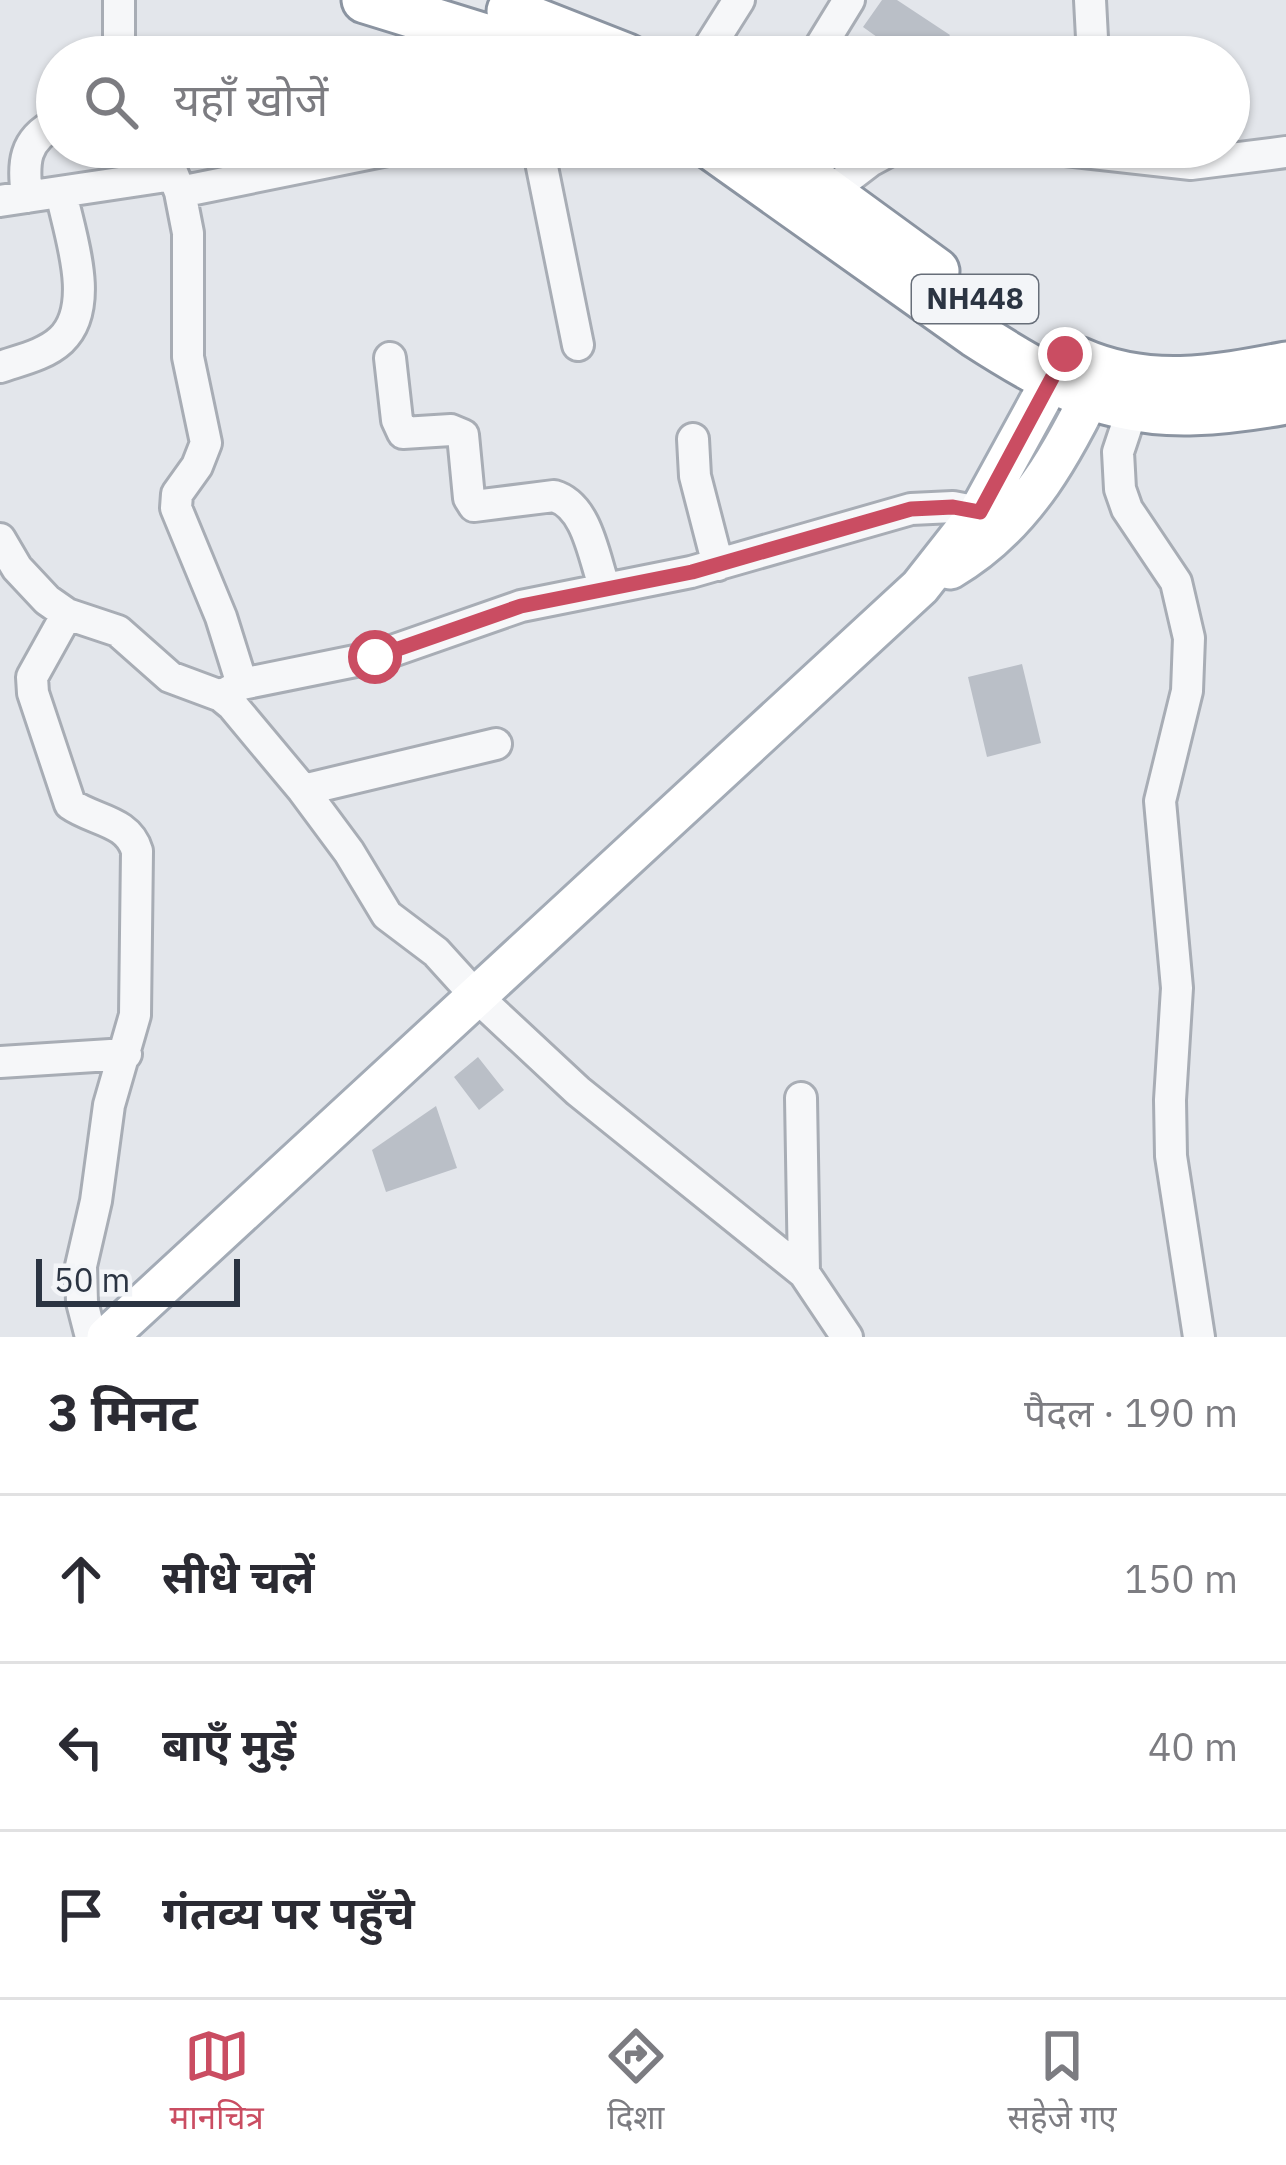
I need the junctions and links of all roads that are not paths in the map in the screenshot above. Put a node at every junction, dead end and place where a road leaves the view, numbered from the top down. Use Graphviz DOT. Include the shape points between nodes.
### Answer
graph roads {
  1 [pos="119,0"];
  2 [pos="364,0"];
  3 [pos="472,0"];
  4 [pos="849,0"];
  5 [pos="1090,0"];
  6 [pos="735,2"];
  7 [pos="541,25"];
  8 [pos="119,36"];
  9 [pos="571,36"];
  10 [pos="715,36"];
  11 [pos="827,36"];
  12 [pos="1092,36"];
  13 [pos="36,136"];
  14 [pos="1286,152"];
  15 [pos="1250,157"];
  16 [pos="208,168"];
  17 [pos="542,168"];
  18 [pos="742,168"];
  19 [pos="794,168"];
  20 [pos="861,168"];
  21 [pos="171,172"];
  22 [pos="61,192"];
  23 [pos="828,193"];
  24 [pos="14,199"];
  25 [pos="578,345"];
  26 [pos="390,358"];
  27 [pos="1286,365"];
  28 [pos="0,367"];
  29 [pos="1088,382"];
  30 [pos="1286,401"];
  31 [pos="693,439"];
  32 [pos="980,512"];
  33 [pos="0,539"];
  34 [pos="718,565"];
  35 [pos="920,587"];
  36 [pos="605,590"];
  37 [pos="67,614"];
  38 [pos="231,690"];
  39 [pos="496,744"];
  40 [pos="303,790"];
  41 [pos="475,995"];
  42 [pos="126,1054"];
  43 [pos="0,1062"];
  44 [pos="800,1098"];
  45 [pos="804,1273"];
  46 [pos="91,1337"];
  47 [pos="107,1337"];
  48 [pos="848,1337"];
  49 [pos="1199,1337"];
  1 -- 8 [label="street"];
  2 -- 7 [label="highway"];
  3 -- 7 [label="highway"];
  4 -- 11 [label="street"];
  5 -- 12 [label="street"];
  6 -- 10 [label="street"];
  7 -- 9 [label="highway"];
  13 -- 24 [label="street"];
  14 -- 15 [label="street"];
  16 -- 21 [label="street"];
  17 -- 25 [label="street"];
  18 -- 29 [label="highway, NH448" via="975,334"];
  19 -- 23 [label="highway, NH448"];
  20 -- 23 [label="street"];
  21 -- 22 [label="street"];
  21 -- 38 [label="street" via="188,233 188,357 206,443 176,508 221,617"];
  22 -- 24 [label="street"];
  22 -- 28 [label="street" via="77,313 59,342"];
  23 -- 29 [label="highway, NH448"];
  26 -- 36 [label="street" via="404,433 463,435 474,506 566,500"];
  27 -- 29 [label="highway, NH448" via="1214,379"];
  29 -- 30 [label="highway, NH448" via="1195,414"];
  29 -- 32 [label="main road"];
  29 -- 35 [label="main road" via="1046,477 1003,530"];
  29 -- 49 [label="street" via="1118,452 1127,508 1176,582 1189,638 1187,691 1160,801 1177,988 1171,1156"];
  31 -- 34 [label="street" via="694,476"];
  32 -- 34 [label="street" via="911,509"];
  32 -- 35 [label="main road"];
  33 -- 37 [label="street" via="32,586"];
  34 -- 36 [label="street"];
  35 -- 41 [label="main road"];
  36 -- 38 [label="street" via="521,606 346,666"];
  37 -- 38 [label="street" via="118,631 170,677"];
  37 -- 42 [label="street" via="36,664 33,693 70,804 134,841 138,992"];
  38 -- 40 [label="street"];
  39 -- 40 [label="street"];
  40 -- 41 [label="street" via="387,915"];
  41 -- 45 [label="street" via="578,1090"];
  41 -- 47 [label="main road"];
  42 -- 43 [label="street"];
  42 -- 46 [label="street" via="81,1266"];
  44 -- 45 [label="street"];
  45 -- 48 [label="street"];
}
